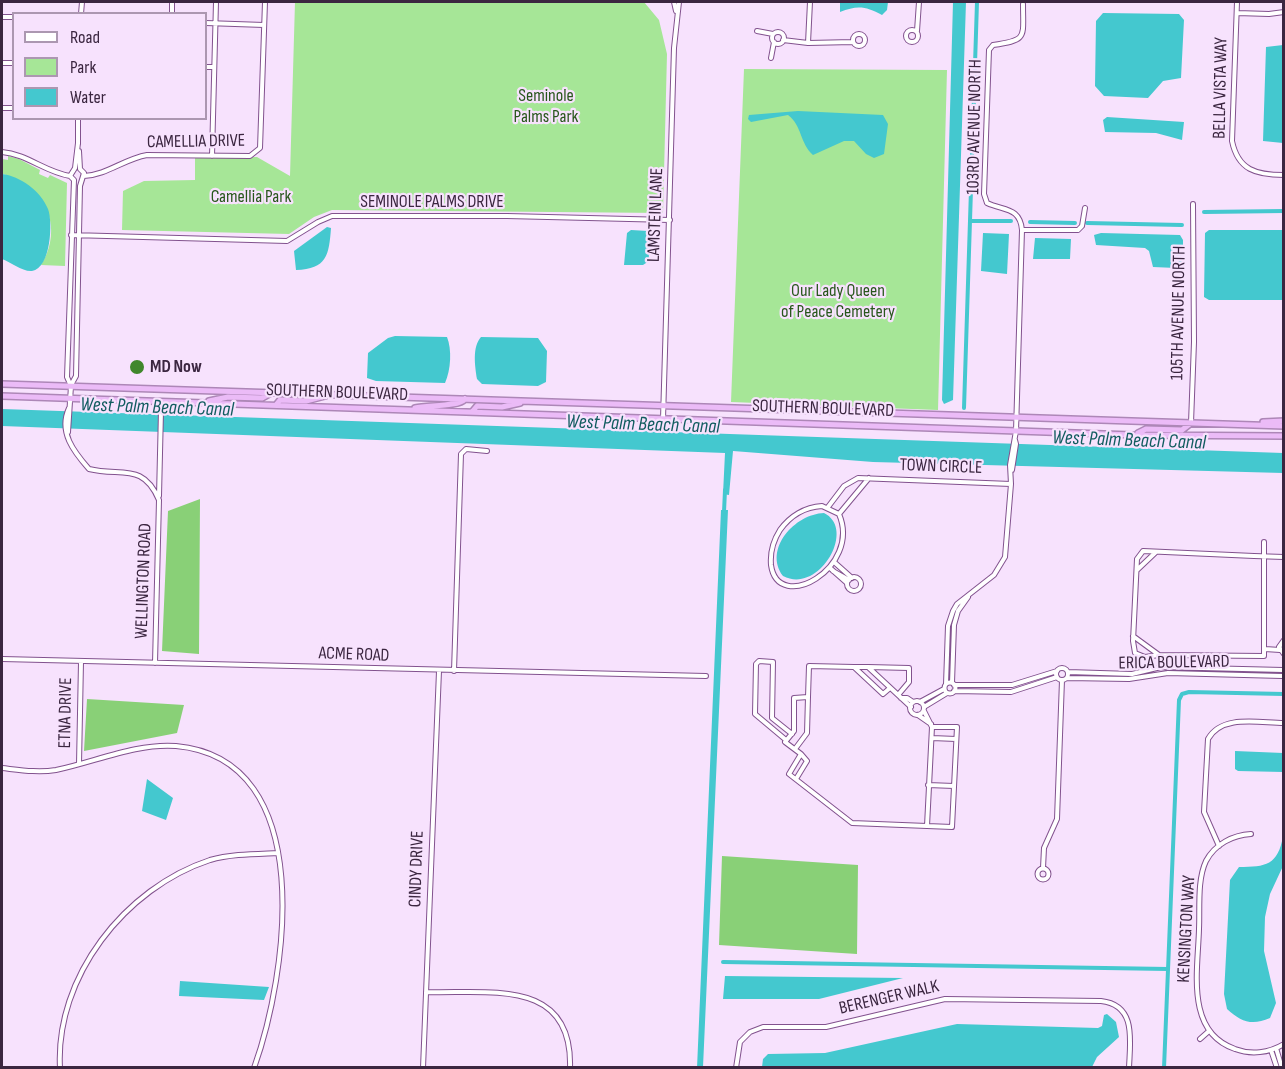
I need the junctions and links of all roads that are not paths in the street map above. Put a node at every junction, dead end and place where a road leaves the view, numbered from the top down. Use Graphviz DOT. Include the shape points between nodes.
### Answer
graph roads {
  1 [pos="216,2"];
  2 [pos="265,2"];
  3 [pos="674,2"];
  4 [pos="679,2"];
  5 [pos="810,2"];
  6 [pos="919,2"];
  7 [pos="1237,2"];
  8 [pos="1023,4"];
  9 [pos="676,11"];
  10 [pos="1284,12"];
  11 [pos="1237,13"];
  12 [pos="207,23"];
  13 [pos="215,24"];
  14 [pos="264,25"];
  15 [pos="757,31"];
  16 [pos="916,31"];
  17 [pos="773,34"];
  18 [pos="783,40"];
  19 [pos="774,42"];
  20 [pos="854,42"];
  21 [pos="808,43"];
  22 [pos="771,58"];
  23 [pos="207,67"];
  24 [pos="214,67"];
  25 [pos="207,113"];
  26 [pos="213,114"];
  27 [pos="78,120"];
  28 [pos="2,152"];
  29 [pos="212,156"];
  30 [pos="80,171"];
  31 [pos="70,174"];
  32 [pos="1284,175"];
  33 [pos="74,180"];
  34 [pos="80,180"];
  35 [pos="1192,204"];
  36 [pos="1085,208"];
  37 [pos="670,220"];
  38 [pos="1022,230"];
  39 [pos="71,235"];
  40 [pos="78,235"];
  41 [pos="2,384"];
  42 [pos="71,386"];
  43 [pos="271,393"];
  44 [pos="332,395"];
  45 [pos="2,396"];
  46 [pos="70,398"];
  47 [pos="465,399"];
  48 [pos="528,401"];
  49 [pos="201,403"];
  50 [pos="276,405"];
  51 [pos="663,405"];
  52 [pos="408,410"];
  53 [pos="161,411"];
  54 [pos="472,412"];
  55 [pos="1016,417"];
  56 [pos="663,419"];
  57 [pos="1284,421"];
  58 [pos="1191,423"];
  59 [pos="1228,424"];
  60 [pos="1284,426"];
  61 [pos="1016,431"];
  62 [pos="1133,435"];
  63 [pos="1284,438"];
  64 [pos="487,451"];
  65 [pos="870,478"];
  66 [pos="1011,484"];
  67 [pos="159,500"];
  68 [pos="828,507"];
  69 [pos="839,514"];
  70 [pos="1264,542"];
  71 [pos="1156,552"];
  72 [pos="1264,557"];
  73 [pos="1284,558"];
  74 [pos="834,562"];
  75 [pos="831,569"];
  76 [pos="1137,571"];
  77 [pos="969,597"];
  78 [pos="1133,636"];
  79 [pos="1284,640"];
  80 [pos="1264,650"];
  81 [pos="1282,652"];
  82 [pos="1159,655"];
  83 [pos="2,660"];
  84 [pos="81,662"];
  85 [pos="155,663"];
  86 [pos="854,667"];
  87 [pos="868,667"];
  88 [pos="1283,670"];
  89 [pos="439,671"];
  90 [pos="454,671"];
  91 [pos="1057,671"];
  92 [pos="1068,672"];
  93 [pos="706,676"];
  94 [pos="1057,677"];
  95 [pos="1283,677"];
  96 [pos="1067,678"];
  97 [pos="1062,680"];
  98 [pos="953,684"];
  99 [pos="890,688"];
  100 [pos="945,688"];
  101 [pos="954,690"];
  102 [pos="899,696"];
  103 [pos="808,697"];
  104 [pos="920,702"];
  105 [pos="912,705"];
  106 [pos="924,709"];
  107 [pos="918,715"];
  108 [pos="772,718"];
  109 [pos="1284,723"];
  110 [pos="765,724"];
  111 [pos="932,725"];
  112 [pos="1210,725"];
  113 [pos="1215,729"];
  114 [pos="792,734"];
  115 [pos="932,738"];
  116 [pos="956,739"];
  117 [pos="786,741"];
  118 [pos="795,749"];
  119 [pos="801,754"];
  120 [pos="79,764"];
  121 [pos="2,768"];
  122 [pos="796,779"];
  123 [pos="928,785"];
  124 [pos="954,786"];
  125 [pos="927,826"];
  126 [pos="1251,834"];
  127 [pos="1219,846"];
  128 [pos="278,854"];
  129 [pos="1043,868"];
  130 [pos="426,992"];
  131 [pos="1209,1031"];
  132 [pos="1200,1039"];
  133 [pos="1284,1044"];
  134 [pos="1273,1049"];
  135 [pos="60,1068"];
  136 [pos="254,1068"];
  137 [pos="423,1068"];
  138 [pos="570,1068"];
  139 [pos="736,1068"];
  140 [pos="1129,1068"];
  141 [pos="1279,1068"];
  1 -- 13 [label="street"];
  2 -- 14 [label="street, CAMELLIA DRIVE"];
  3 -- 9 [label="street, LAMSTEIN LANE"];
  4 -- 9 [label="street, LAMSTEIN LANE"];
  5 -- 21 [label="street"];
  6 -- 16 [label="street"];
  7 -- 11 [label="street, BELLA VISTA WAY"];
  8 -- 38 [label="street, 103RD AVENUE NORTH" via="1018,40 993,45 989,50 984,197 995,207 1010,208 1019,217"];
  9 -- 37 [label="street, LAMSTEIN LANE"];
  10 -- 11 [label="street"];
  11 -- 32 [label="street, BELLA VISTA WAY" via="1234,152 1239,162 1254,172"];
  12 -- 13 [label="street"];
  13 -- 14 [label="street"];
  13 -- 24 [label="street"];
  14 -- 29 [label="street, CAMELLIA DRIVE" via="260,148 250,156"];
  15 -- 17 [label="street"];
  17 -- 18 [label="street" via="781,33"];
  17 -- 19 [label="street"];
  18 -- 19 [label="street" via="779,44"];
  18 -- 21 [label="street"];
  19 -- 22 [label="street"];
  20 -- 21 [label="street"];
  23 -- 24 [label="street"];
  24 -- 26 [label="street"];
  25 -- 26 [label="street"];
  26 -- 29 [label="street"];
  27 -- 30 [label="street"];
  28 -- 31 [label="street" via="21,156 46,170"];
  29 -- 30 [label="street, CAMELLIA DRIVE" via="139,157 95,174"];
  30 -- 31 [label="street"];
  30 -- 34 [label="street"];
  31 -- 33 [label="street"];
  33 -- 34 [label="street"];
  33 -- 39 [label="street"];
  34 -- 40 [label="street"];
  35 -- 58 [label="street, 105TH AVENUE NORTH"];
  36 -- 38 [label="street" via="1078,230"];
  37 -- 40 [label="street, SEMINOLE PALMS DRIVE" via="332,216 287,241"];
  37 -- 51 [label="street, LAMSTEIN LANE"];
  38 -- 55 [label="street"];
  39 -- 40 [label="street, SEMINOLE PALMS DRIVE"];
  39 -- 42 [label="street" via="67,377"];
  40 -- 42 [label="street" via="76,376"];
  41 -- 42 [label="highway, SOUTHERN BOULEVARD"];
  42 -- 43 [label="highway, SOUTHERN BOULEVARD"];
  42 -- 46 [label="street, WELLINGTON ROAD"];
  43 -- 44 [label="highway, SOUTHERN BOULEVARD"];
  43 -- 49 [label="highway" via="265,397 228,397"];
  44 -- 47 [label="highway, SOUTHERN BOULEVARD"];
  44 -- 50 [label="highway" via="306,401 280,400"];
  45 -- 46 [label="highway, SOUTHERN BOULEVARD"];
  46 -- 49 [label="highway, SOUTHERN BOULEVARD"];
  46 -- 67 [label="street, WELLINGTON ROAD" via="69,445 89,470 129,472 144,477 153,485"];
  47 -- 48 [label="highway, SOUTHERN BOULEVARD"];
  47 -- 52 [label="highway" via="456,405 431,404"];
  48 -- 51 [label="highway, SOUTHERN BOULEVARD"];
  48 -- 54 [label="highway" via="502,407 474,407"];
  49 -- 50 [label="highway, SOUTHERN BOULEVARD"];
  50 -- 52 [label="highway, SOUTHERN BOULEVARD"];
  51 -- 55 [label="highway, SOUTHERN BOULEVARD"];
  51 -- 56 [label="street, LAMSTEIN LANE"];
  52 -- 54 [label="highway, SOUTHERN BOULEVARD"];
  53 -- 67 [label="street, WELLINGTON ROAD"];
  54 -- 56 [label="highway, SOUTHERN BOULEVARD"];
  55 -- 58 [label="highway, SOUTHERN BOULEVARD"];
  55 -- 61 [label="street"];
  56 -- 61 [label="highway, SOUTHERN BOULEVARD"];
  57 -- 59 [label="highway"];
  58 -- 59 [label="highway, SOUTHERN BOULEVARD"];
  58 -- 62 [label="highway" via="1182,430 1146,429"];
  59 -- 60 [label="highway, SOUTHERN BOULEVARD"];
  61 -- 62 [label="highway, SOUTHERN BOULEVARD"];
  61 -- 66 [label="street"];
  62 -- 63 [label="highway, SOUTHERN BOULEVARD"];
  64 -- 90 [label="street" via="472,448 461,454"];
  65 -- 66 [label="street, TOWN CIRCLE"];
  65 -- 68 [label="street, TOWN CIRCLE" via="850,481"];
  65 -- 69 [label="street"];
  66 -- 77 [label="street" via="1002,565"];
  67 -- 85 [label="street, WELLINGTON ROAD"];
  68 -- 69 [label="street"];
  68 -- 75 [label="street" via="810,507 787,522 773,545 771,564 772,572 782,583 796,587"];
  69 -- 74 [label="street" via="843,539"];
  70 -- 72 [label="street"];
  71 -- 72 [label="street"];
  71 -- 76 [label="street"];
  71 -- 76 [label="street" via="1143,551 1137,559"];
  72 -- 73 [label="street"];
  72 -- 80 [label="street"];
  74 -- 75 [label="street"];
  74 -- 75 [label="street" via="849,580"];
  76 -- 78 [label="street"];
  77 -- 98 [label="street" via="955,617"];
  77 -- 100 [label="street" via="957,604 950,617"];
  78 -- 82 [label="street"];
  78 -- 82 [label="street" via="1135,653 1145,657"];
  79 -- 81 [label="street" via="1279,645"];
  80 -- 81 [label="street"];
  80 -- 82 [label="street" via="1264,656"];
  83 -- 84 [label="street, ACME ROAD"];
  84 -- 85 [label="street, ACME ROAD"];
  84 -- 120 [label="street, ETNA DRIVE"];
  85 -- 89 [label="street, ACME ROAD"];
  86 -- 87 [label="street"];
  86 -- 99 [label="street" via="883,694"];
  86 -- 103 [label="street" via="809,666"];
  87 -- 99 [label="street"];
  87 -- 102 [label="street" via="909,668 909,682"];
  88 -- 92 [label="street, ERICA BOULEVARD" via="1161,667 1132,674"];
  88 -- 95 [label="street"];
  89 -- 90 [label="street, ACME ROAD"];
  89 -- 130 [label="street, CINDY DRIVE"];
  90 -- 93 [label="street, ACME ROAD"];
  91 -- 92 [label="street" via="1062,668"];
  91 -- 94 [label="street"];
  91 -- 98 [label="street" via="1012,685"];
  92 -- 96 [label="street"];
  94 -- 97 [label="street"];
  94 -- 101 [label="street" via="1011,692"];
  95 -- 96 [label="street, ERICA BOULEVARD" via="1168,673 1130,679"];
  96 -- 97 [label="street"];
  97 -- 129 [label="street" via="1057,819 1044,848"];
  98 -- 100 [label="street"];
  98 -- 101 [label="street"];
  99 -- 102 [label="street"];
  100 -- 101 [label="street"];
  100 -- 104 [label="street"];
  100 -- 106 [label="street"];
  102 -- 105 [label="street"];
  103 -- 114 [label="street" via="794,698"];
  103 -- 118 [label="street" via="807,733"];
  104 -- 105 [label="street"];
  104 -- 106 [label="street"];
  105 -- 107 [label="street" via="912,713"];
  106 -- 107 [label="street"];
  106 -- 111 [label="street"];
  107 -- 111 [label="street"];
  108 -- 110 [label="street"];
  108 -- 110 [label="street" via="773,664 770,660 759,661 755,714"];
  108 -- 114 [label="street"];
  109 -- 113 [label="street" via="1233,722"];
  110 -- 117 [label="street"];
  111 -- 115 [label="street"];
  111 -- 116 [label="street" via="957,727"];
  112 -- 113 [label="street"];
  113 -- 127 [label="street" via="1206,748 1204,812"];
  114 -- 117 [label="street"];
  115 -- 116 [label="street"];
  115 -- 123 [label="street"];
  116 -- 124 [label="street"];
  117 -- 118 [label="street"];
  118 -- 119 [label="street"];
  119 -- 122 [label="street" via="807,760"];
  119 -- 122 [label="street" via="789,774"];
  120 -- 121 [label="street" via="43,771"];
  120 -- 128 [label="street" via="158,746 208,754 250,784 270,819"];
  122 -- 125 [label="street" via="852,823"];
  123 -- 124 [label="street"];
  123 -- 125 [label="street"];
  124 -- 125 [label="street" via="952,827"];
  126 -- 127 [label="street"];
  127 -- 131 [label="street, KENSINGTON WAY" via="1206,861 1201,880 1198,1005"];
  128 -- 135 [label="street" via="210,860 162,885 119,919 91,953 73,990 62,1025"];
  128 -- 136 [label="street" via="282,901 279,960 270,1014"];
  130 -- 137 [label="street, CINDY DRIVE"];
  130 -- 138 [label="street" via="520,996 542,1002 557,1014 565,1028 570,1042"];
  131 -- 132 [label="street"];
  131 -- 134 [label="street" via="1239,1051"];
  133 -- 134 [label="street"];
  134 -- 141 [label="street"];
  139 -- 140 [label="street, BERENGER WALK" via="740,1042 756,1029 826,1027 957,998 1113,1003 1122,1010 1130,1026"];
}
